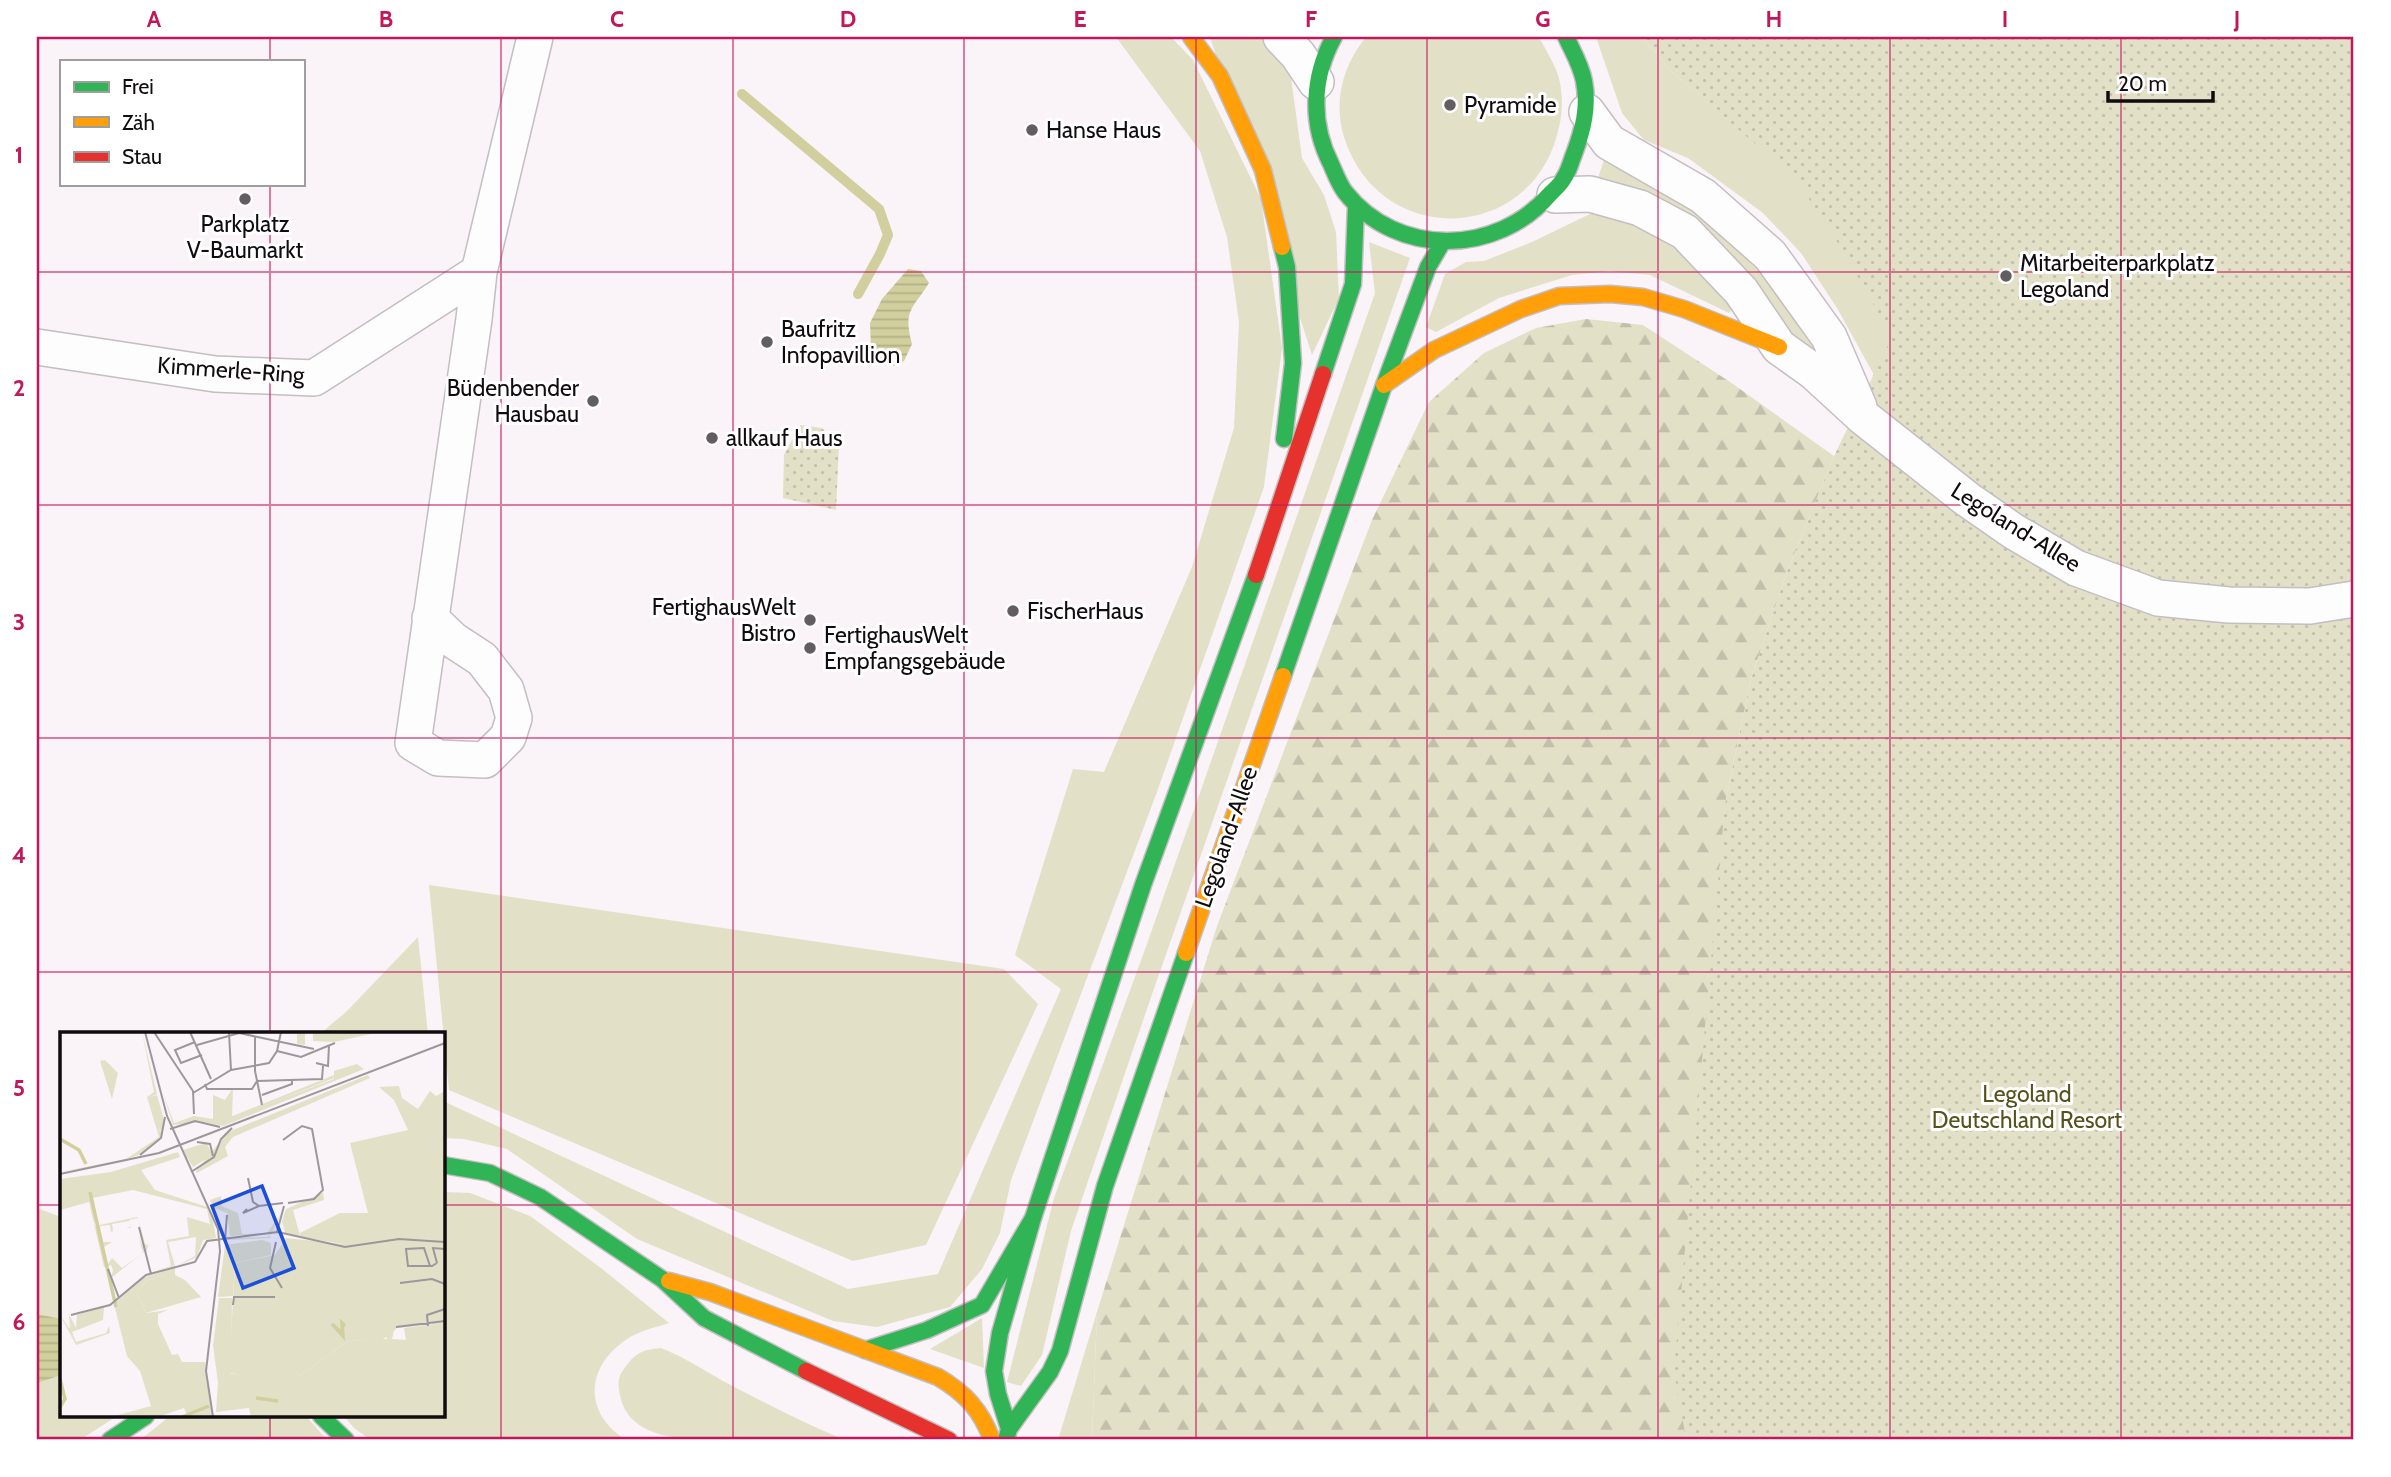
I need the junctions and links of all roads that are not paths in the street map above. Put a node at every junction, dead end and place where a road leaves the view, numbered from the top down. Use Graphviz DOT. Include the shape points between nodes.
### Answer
graph roads {
  1 [pos="535,37"];
  2 [pos="1191,37"];
  3 [pos="1281,37"];
  4 [pos="1334,37"];
  5 [pos="1566,37"];
  6 [pos="1317,82"];
  7 [pos="1587,112"];
  8 [pos="1555,195"];
  9 [pos="1356,205"];
  10 [pos="1442,243"];
  11 [pos="479,272"];
  12 [pos="37,347"];
  13 [pos="1779,347"];
  14 [pos="1384,385"];
  15 [pos="1863,417"];
  16 [pos="1272,530"];
  17 [pos="2354,599"];
  18 [pos="430,618"];
  19 [pos="444,1165"];
  20 [pos="1033,1218"];
  21 [pos="662,1279"];
  22 [pos="865,1350"];
  23 [pos="143,1418"];
  24 [pos="323,1418"];
  25 [pos="1008,1435"];
  26 [pos="110,1440"];
  27 [pos="346,1440"];
  28 [pos="949,1440"];
  29 [pos="992,1440"];
  1 -- 11 [label="street"];
  2 -- 16 [label="street" via="1220,76 1263,170 1287,267 1293,363"];
  3 -- 6 [label="street"];
  4 -- 6 [label="street, Legoland-Allee"];
  5 -- 7 [label="street, Legoland-Allee" via="1581,67"];
  6 -- 9 [label="street, Legoland-Allee" via="1316,127 1329,169"];
  7 -- 8 [label="street, Legoland-Allee" via="1577,156"];
  7 -- 15 [label="street, Legoland-Allee" via="1609,142 1703,196 1770,255 1829,337"];
  8 -- 10 [label="street, Legoland-Allee" via="1521,223 1479,240"];
  8 -- 13 [label="street, Legoland-Allee" via="1590,194 1640,208 1685,232 1741,291"];
  9 -- 10 [label="street, Legoland-Allee" via="1392,230"];
  9 -- 16 [label="street" via="1353,284"];
  10 -- 14 [label="street, Legoland-Allee" via="1428,267"];
  11 -- 12 [label="street, Kimmerle-Ring" via="314,378 215,374"];
  11 -- 18 [label="street"];
  13 -- 14 [label="street" via="1643,297 1559,296 1434,350"];
  13 -- 15 [label="street, Legoland-Allee"];
  14 -- 25 [label="street, Legoland-Allee" via="1105,1186 1060,1351"];
  15 -- 17 [label="street, Legoland-Allee" via="1967,499 2076,568 2158,598 2310,606"];
  16 -- 20 [label="street" via="1143,885"];
  19 -- 21 [label="street" via="490,1173 540,1197"];
  20 -- 22 [label="street" via="982,1305 927,1330"];
  20 -- 25 [label="street" via="1000,1332 994,1371"];
  21 -- 22 [label="street" via="710,1292"];
  21 -- 28 [label="street" via="704,1318"];
  22 -- 29 [label="street" via="961,1389 974,1402"];
  23 -- 26 [label="street"];
  24 -- 27 [label="street"];
}
